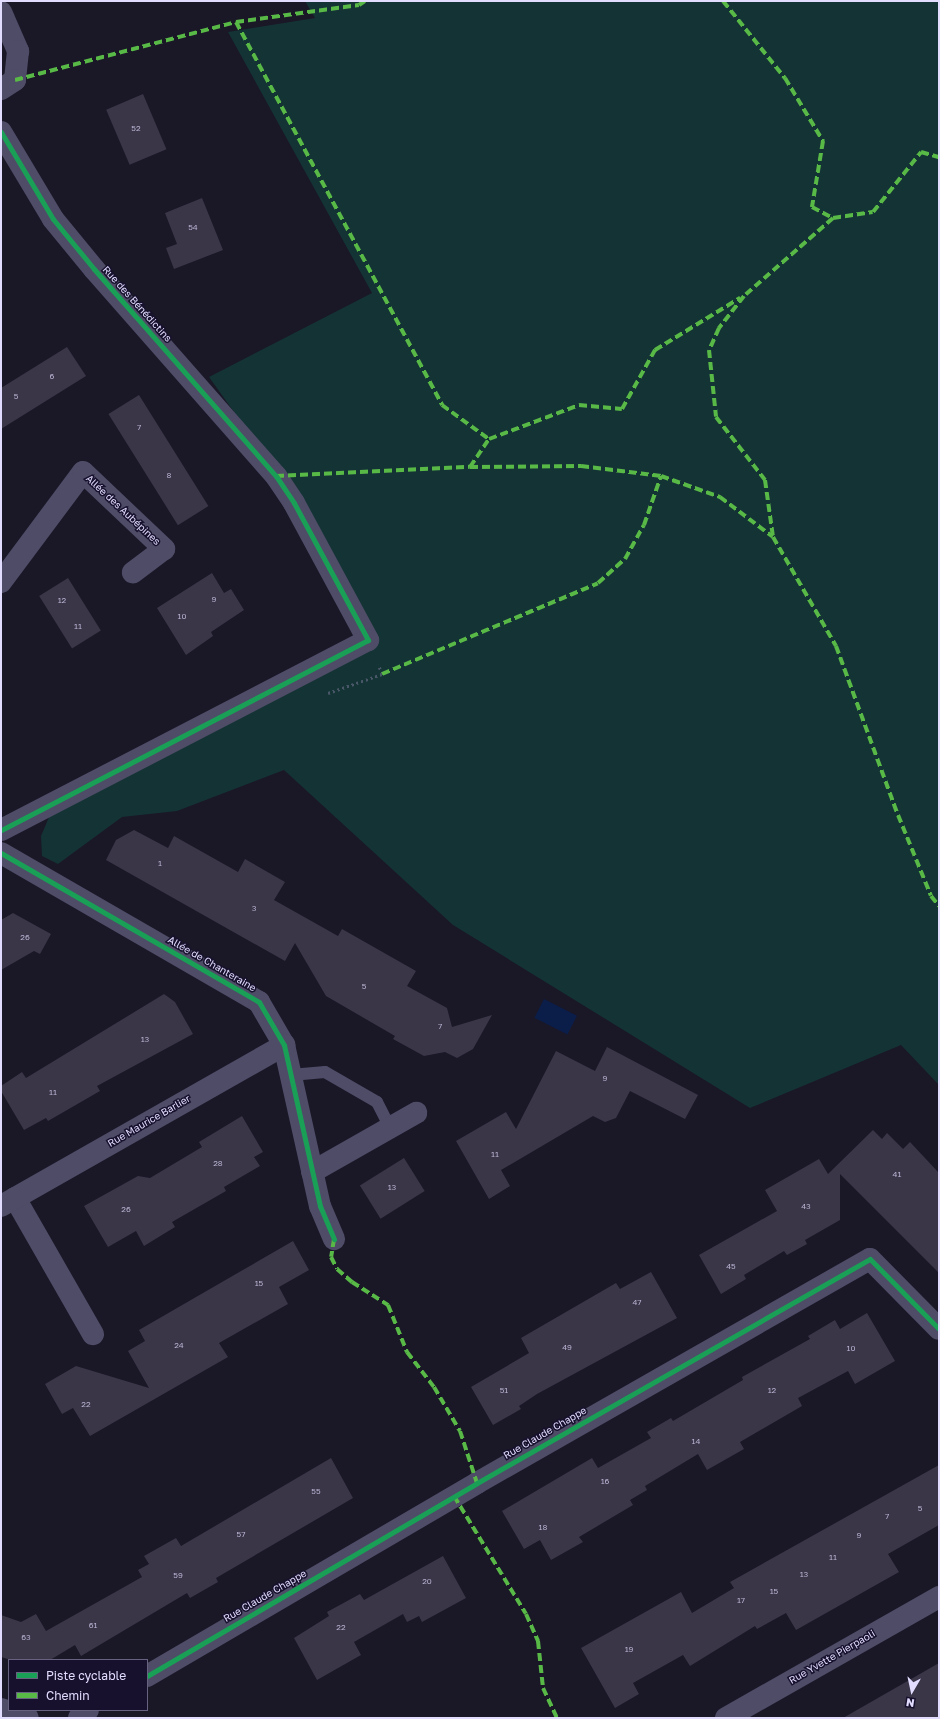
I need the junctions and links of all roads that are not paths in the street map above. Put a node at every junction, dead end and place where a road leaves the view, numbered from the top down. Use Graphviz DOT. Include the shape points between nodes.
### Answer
graph roads {
  1 [pos="1,12"];
  2 [pos="1,89"];
  3 [pos="1,132"];
  4 [pos="133,572"];
  5 [pos="1,582"];
  6 [pos="1,830"];
  7 [pos="1,853"];
  8 [pos="284,1045"];
  9 [pos="291,1075"];
  10 [pos="416,1112"];
  11 [pos="390,1127"];
  12 [pos="312,1172"];
  13 [pos="8,1202"];
  14 [pos="334,1239"];
  15 [pos="939,1328"];
  16 [pos="93,1334"];
  17 [pos="939,1597"];
  18 [pos="148,1675"];
  19 [pos="1,1709"];
  20 [pos="87,1711"];
  21 [pos="28,1718"];
  22 [pos="79,1718"];
  23 [pos="726,1718"];
  1 -- 2 [label="street" via="18,51 15,80"];
  3 -- 6 [label="street, Rue des Bénédictins" via="53,219 276,476 294,503 368,640"];
  4 -- 5 [label="street, Allée des Aubépines" via="164,549 83,472"];
  7 -- 8 [label="street, Allée de Chanteraine" via="258,1002"];
  8 -- 9 [label="street, Allée de Chanteraine"];
  8 -- 13 [label="street, Rue Maurice Barlier"];
  9 -- 11 [label="lane" via="325,1072 377,1102"];
  9 -- 12 [label="street, Allée de Chanteraine"];
  10 -- 11 [label="street"];
  11 -- 12 [label="street"];
  12 -- 14 [label="street, Allée de Chanteraine" via="320,1206"];
  13 -- 16 [label="street, Rue Maurice Barlier"];
  15 -- 18 [label="street, Rue Claude Chappe" via="870,1259 460,1492"];
  17 -- 23 [label="street, Rue Yvette Pierpaoli"];
  19 -- 21 [label="street"];
  20 -- 22 [label="street"];
}
